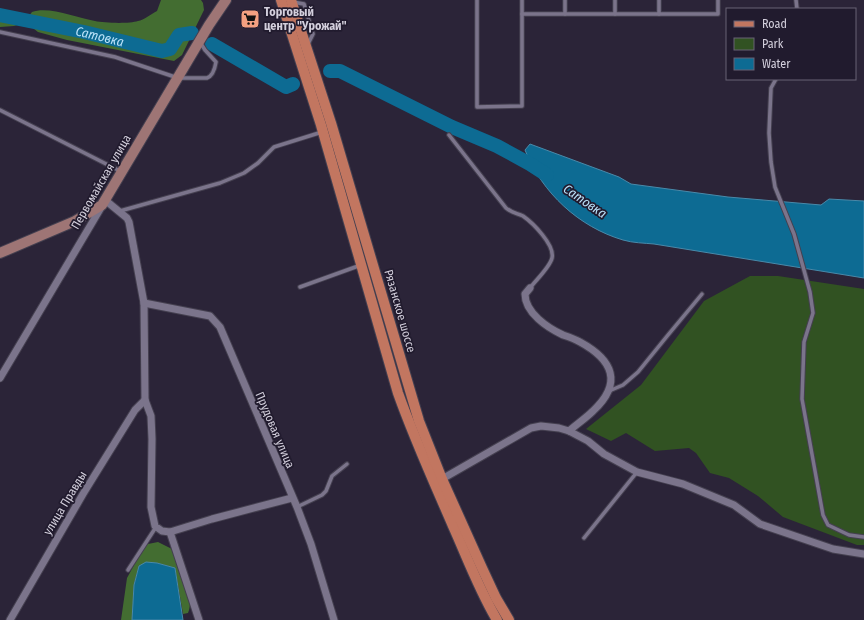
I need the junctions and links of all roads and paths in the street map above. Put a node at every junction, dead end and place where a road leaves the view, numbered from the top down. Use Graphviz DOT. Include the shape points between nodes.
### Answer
graph roads {
  1 [pos="226,0"];
  2 [pos="281,0"];
  3 [pos="477,0"];
  4 [pos="522,0"];
  5 [pos="565,0"];
  6 [pos="615,0"];
  7 [pos="659,0"];
  8 [pos="718,0"];
  9 [pos="292,1"];
  10 [pos="522,14"];
  11 [pos="565,14"];
  12 [pos="615,14"];
  13 [pos="659,14"];
  14 [pos="0,32"];
  15 [pos="200,41"];
  16 [pos="178,78"];
  17 [pos="775,80"];
  18 [pos="0,110"];
  19 [pos="323,132"];
  20 [pos="449,134"];
  21 [pos="121,171"];
  22 [pos="104,202"];
  23 [pos="119,212"];
  24 [pos="0,253"];
  25 [pos="361,265"];
  26 [pos="300,287"];
  27 [pos="530,288"];
  28 [pos="702,294"];
  29 [pos="144,303"];
  30 [pos="0,378"];
  31 [pos="609,391"];
  32 [pos="145,400"];
  33 [pos="569,431"];
  34 [pos="347,464"];
  35 [pos="637,472"];
  36 [pos="442,479"];
  37 [pos="292,498"];
  38 [pos="297,507"];
  39 [pos="156,527"];
  40 [pos="170,532"];
  41 [pos="864,537"];
  42 [pos="584,538"];
  43 [pos="864,554"];
  44 [pos="128,570"];
  45 [pos="10,620"];
  46 [pos="199,620"];
  47 [pos="334,620"];
  48 [pos="497,620"];
  49 [pos="509,620"];
  1 -- 15 [label="main road, Первомайская улица"];
  2 -- 19 [label="main road, Рязанское шоссе"];
  3 -- 10 [label="lane" via="477,107 522,106"];
  4 -- 10 [label="lane"];
  5 -- 11 [label="lane"];
  6 -- 12 [label="lane"];
  7 -- 13 [label="lane"];
  8 -- 13 [label="lane" via="718,14"];
  9 -- 36 [label="main road, Рязанское шоссе" via="419,421"];
  10 -- 11 [label="lane"];
  11 -- 12 [label="lane"];
  12 -- 13 [label="lane"];
  14 -- 16 [label="lane" via="115,57"];
  15 -- 16 [label="main road, Первомайская улица"];
  15 -- 16 [label="lane" via="216,62 215,69 207,78"];
  16 -- 21 [label="main road, Первомайская улица"];
  17 -- 41 [label="lane" via="771,88 768,132 771,162 775,187 794,234 810,292 813,313 804,342 802,399 823,515 828,525 848,535"];
  18 -- 21 [label="lane"];
  19 -- 23 [label="lane" via="274,147 244,173 220,183"];
  19 -- 25 [label="main road, Рязанское шоссе"];
  20 -- 27 [label="lane" via="506,208 522,216 541,233 551,248 550,263"];
  21 -- 22 [label="main road, Первомайская улица"];
  22 -- 23 [label="street"];
  22 -- 24 [label="main road" via="75,221"];
  22 -- 30 [label="street, Первомайская улица"];
  23 -- 29 [label="street" via="127,218 130,228"];
  25 -- 26 [label="lane"];
  25 -- 48 [label="main road, Рязанское шоссе" via="409,425"];
  27 -- 31 [label="street" via="525,294 525,300 544,323 578,340 604,359 611,374"];
  28 -- 31 [label="lane" via="638,372 623,385"];
  29 -- 32 [label="street"];
  29 -- 37 [label="street, Прудовая улица" via="210,316 220,327"];
  31 -- 33 [label="street" via="594,411"];
  32 -- 39 [label="street" via="151,416 151,508"];
  32 -- 45 [label="street, улица Правды" via="136,410 83,494"];
  33 -- 35 [label="street"];
  33 -- 36 [label="street" via="541,426 531,428"];
  34 -- 38 [label="lane" via="332,476 322,495"];
  35 -- 42 [label="lane"];
  35 -- 43 [label="street" via="683,484 734,505 760,524 833,549"];
  36 -- 49 [label="main road, Рязанское шоссе" via="482,568"];
  37 -- 38 [label="street, Прудовая улица"];
  37 -- 40 [label="street"];
  38 -- 47 [label="street, Прудовая улица"];
  39 -- 40 [label="street"];
  39 -- 44 [label="lane"];
  40 -- 46 [label="street"];
}
